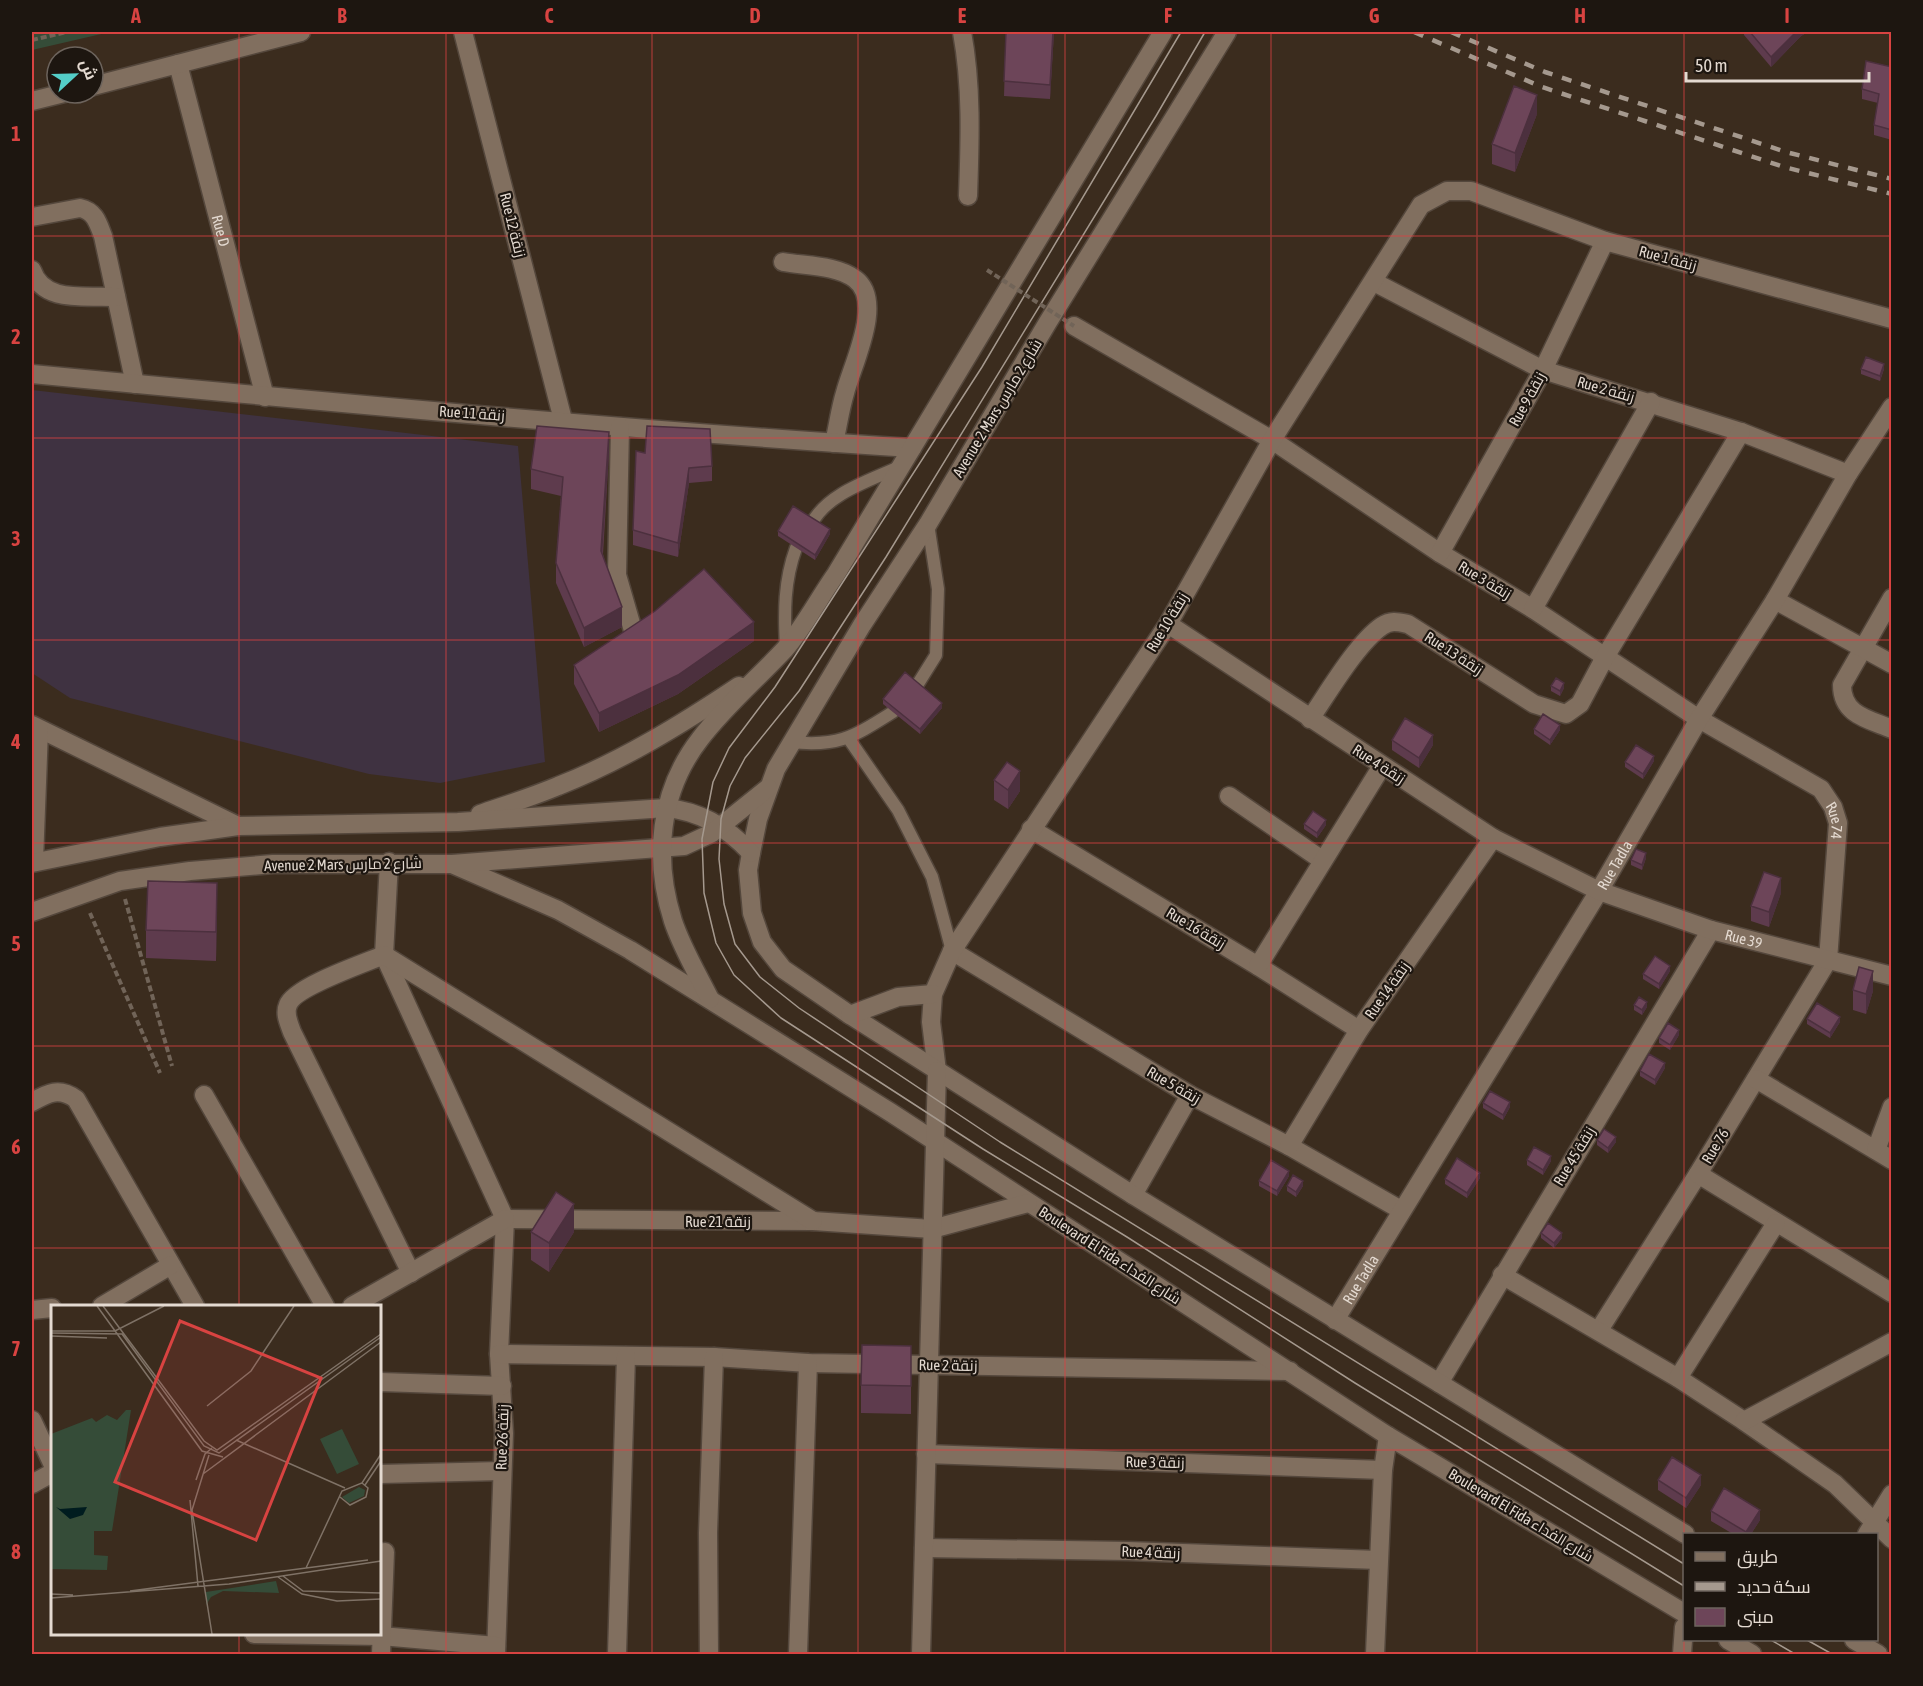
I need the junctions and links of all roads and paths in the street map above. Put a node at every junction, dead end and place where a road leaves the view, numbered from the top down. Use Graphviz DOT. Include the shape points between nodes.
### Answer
graph roads {
  1 [pos="67,32"];
  2 [pos="301,32"];
  3 [pos="463,32"];
  4 [pos="962,32"];
  5 [pos="1163,32"];
  6 [pos="1227,32"];
  7 [pos="32,40"];
  8 [pos="178,63"];
  9 [pos="105,83"];
  10 [pos="1447,191"];
  11 [pos="968,196"];
  12 [pos="32,217"];
  13 [pos="1605,241"];
  14 [pos="783,262"];
  15 [pos="32,270"];
  16 [pos="987,270"];
  17 [pos="1374,282"];
  18 [pos="116,297"];
  19 [pos="1892,319"];
  20 [pos="1074,326"];
  21 [pos="1543,370"];
  22 [pos="32,374"];
  23 [pos="135,384"];
  24 [pos="265,397"];
  25 [pos="1651,402"];
  26 [pos="1889,418"];
  27 [pos="563,420"];
  28 [pos="620,427"];
  29 [pos="1741,432"];
  30 [pos="1272,440"];
  31 [pos="834,443"];
  32 [pos="912,448"];
  33 [pos="903,465"];
  34 [pos="1848,474"];
  35 [pos="812,523"];
  36 [pos="928,524"];
  37 [pos="796,548"];
  38 [pos="1440,553"];
  39 [pos="1892,598"];
  40 [pos="1775,600"];
  41 [pos="1533,609"];
  42 [pos="1168,624"];
  43 [pos="1863,647"];
  44 [pos="786,648"];
  45 [pos="611,651"];
  46 [pos="1605,657"];
  47 [pos="1892,664"];
  48 [pos="763,671"];
  49 [pos="916,687"];
  50 [pos="893,712"];
  51 [pos="1310,719"];
  52 [pos="1698,719"];
  53 [pos="35,728"];
  54 [pos="1892,729"];
  55 [pos="849,739"];
  56 [pos="790,742"];
  57 [pos="1382,766"];
  58 [pos="769,786"];
  59 [pos="1229,796"];
  60 [pos="666,808"];
  61 [pos="458,822"];
  62 [pos="238,826"];
  63 [pos="720,827"];
  64 [pos="1031,830"];
  65 [pos="1493,838"];
  66 [pos="660,848"];
  67 [pos="750,853"];
  68 [pos="1322,860"];
  69 [pos="33,862"];
  70 [pos="389,862"];
  71 [pos="452,864"];
  72 [pos="120,881"];
  73 [pos="1599,891"];
  74 [pos="81,893"];
  75 [pos="32,912"];
  76 [pos="1711,930"];
  77 [pos="952,951"];
  78 [pos="384,955"];
  79 [pos="1828,960"];
  80 [pos="1258,966"];
  81 [pos="1892,976"];
  82 [pos="933,994"];
  83 [pos="711,1000"];
  84 [pos="850,1015"];
  85 [pos="1359,1030"];
  86 [pos="172,1066"];
  87 [pos="937,1071"];
  88 [pos="160,1072"];
  89 [pos="1756,1079"];
  90 [pos="204,1095"];
  91 [pos="1190,1095"];
  92 [pos="40,1097"];
  93 [pos="1892,1107"];
  94 [pos="935,1142"];
  95 [pos="1289,1146"];
  96 [pos="1884,1155"];
  97 [pos="1698,1174"];
  98 [pos="1133,1195"];
  99 [pos="1028,1203"];
  100 [pos="1401,1210"];
  101 [pos="505,1219"];
  102 [pos="813,1221"];
  103 [pos="1776,1223"];
  104 [pos="932,1229"];
  105 [pos="171,1265"];
  106 [pos="411,1273"];
  107 [pos="1502,1275"];
  108 [pos="1892,1293"];
  109 [pos="104,1305"];
  110 [pos="194,1305"];
  111 [pos="324,1305"];
  112 [pos="354,1305"];
  113 [pos="51,1308"];
  114 [pos="32,1310"];
  115 [pos="1335,1320"];
  116 [pos="1599,1330"];
  117 [pos="1892,1342"];
  118 [pos="499,1354"];
  119 [pos="626,1356"];
  120 [pos="714,1357"];
  121 [pos="808,1363"];
  122 [pos="928,1364"];
  123 [pos="1290,1371"];
  124 [pos="1678,1378"];
  125 [pos="381,1382"];
  126 [pos="1439,1383"];
  127 [pos="502,1386"];
  128 [pos="32,1420"];
  129 [pos="1744,1421"];
  130 [pos="1388,1436"];
  131 [pos="926,1454"];
  132 [pos="51,1461"];
  133 [pos="1383,1470"];
  134 [pos="501,1472"];
  135 [pos="51,1474"];
  136 [pos="381,1474"];
  137 [pos="32,1484"];
  138 [pos="1892,1494"];
  139 [pos="1870,1529"];
  140 [pos="1683,1533"];
  141 [pos="1892,1539"];
  142 [pos="924,1548"];
  143 [pos="385,1552"];
  144 [pos="1378,1560"];
  145 [pos="1683,1612"];
  146 [pos="276,1635"];
  147 [pos="1730,1641"];
  148 [pos="1856,1641"];
  149 [pos="381,1645"];
  150 [pos="496,1650"];
  151 [pos="617,1654"];
  152 [pos="709,1654"];
  153 [pos="798,1654"];
  154 [pos="921,1654"];
  155 [pos="1375,1654"];
  156 [pos="1752,1654"];
  157 [pos="1878,1654"];
  1 -- 7 [label="path"];
  2 -- 8 [label="street"];
  3 -- 27 [label="street, Rue 12 زنقة"];
  4 -- 11 [label="street" via="968,65"];
  5 -- 32 [label="street"];
  6 -- 36 [label="street, Avenue 2 Mars شارع 2 مارس"];
  8 -- 9 [label="street"];
  8 -- 24 [label="street, Rue D"];
  10 -- 13 [label="street, Rue 1 زنقة" via="1471,191"];
  10 -- 17 [label="street, Rue 10 زنقة" via="1422,205"];
  12 -- 18 [label="street" via="80,208 92,214 103,236"];
  13 -- 19 [label="street, Rue 1 زنقة"];
  13 -- 21 [label="street, Rue 9 زنقة"];
  14 -- 31 [label="street" via="839,271 857,279 866,297 863,338"];
  15 -- 18 [label="street" via="36,282 53,294"];
  16 -- 20 [label="path, bridge"];
  17 -- 21 [label="street, Rue 2 زنقة"];
  17 -- 30 [label="street, Rue 10 زنقة"];
  18 -- 23 [label="street"];
  20 -- 30 [label="street, Rue 3 زنقة"];
  21 -- 25 [label="street, Rue 2 زنقة"];
  21 -- 38 [label="street, Rue 9 زنقة"];
  22 -- 23 [label="street, Rue 11 زنقة"];
  23 -- 24 [label="street, Rue 11 زنقة"];
  24 -- 27 [label="street, Rue 11 زنقة"];
  25 -- 29 [label="street, Rue 2 زنقة"];
  25 -- 41 [label="street"];
  26 -- 34 [label="street, Rue Tadla"];
  27 -- 28 [label="street, Rue 11 زنقة"];
  28 -- 31 [label="street, Rue 11 زنقة"];
  28 -- 45 [label="street" via="617,575 634,634 628,644"];
  29 -- 34 [label="street, Rue 2 زنقة"];
  29 -- 46 [label="street"];
  30 -- 38 [label="street, Rue 3 زنقة"];
  30 -- 42 [label="street, Rue 10 زنقة"];
  31 -- 32 [label="street, Rue 11 زنقة"];
  32 -- 33 [label="street"];
  33 -- 35 [label="lane" via="839,496 819,510"];
  33 -- 44 [label="street"];
  34 -- 40 [label="street, Rue Tadla"];
  36 -- 49 [label="lane" via="938,589 936,655"];
  36 -- 56 [label="street, Avenue 2 Mars شارع 2 مارس"];
  37 -- 44 [label="lane" via="788,570 784,606"];
  38 -- 41 [label="street, Rue 3 زنقة"];
  39 -- 43 [label="street"];
  40 -- 43 [label="street"];
  40 -- 52 [label="street, Rue Tadla"];
  41 -- 46 [label="street, Rue 3 زنقة"];
  42 -- 51 [label="street, Rue 4 زنقة"];
  42 -- 64 [label="street, Rue 10 زنقة"];
  43 -- 47 [label="street"];
  43 -- 54 [label="street" via="1842,685 1842,696 1851,712"];
  44 -- 48 [label="street"];
  46 -- 51 [label="street, Rue 13 زنقة" via="1580,704 1566,714 1553,712 1534,704 1408,624 1394,621 1382,625 1366,640"];
  46 -- 52 [label="street, Rue 3 زنقة"];
  48 -- 60 [label="street" via="700,739 681,770"];
  48 -- 61 [label="street" via="679,726 626,753 559,786"];
  50 -- 55 [label="lane"];
  51 -- 57 [label="street, Rue 4 زنقة"];
  52 -- 73 [label="street, Rue Tadla"];
  52 -- 79 [label="street, Rue 74" via="1821,789 1833,807 1838,823 1838,852"];
  53 -- 62 [label="street"];
  53 -- 69 [label="street"];
  55 -- 56 [label="lane" via="818,745"];
  55 -- 77 [label="lane" via="898,810 932,876"];
  56 -- 58 [label="street, Avenue 2 Mars شارع 2 مارس"];
  57 -- 65 [label="street, Rue 4 زنقة"];
  57 -- 68 [label="street"];
  58 -- 63 [label="street, Avenue 2 Mars شارع 2 مارس"];
  58 -- 67 [label="street"];
  59 -- 68 [label="street"];
  60 -- 61 [label="street"];
  60 -- 63 [label="street" via="686,810"];
  60 -- 66 [label="street"];
  61 -- 62 [label="street"];
  62 -- 69 [label="street"];
  63 -- 66 [label="street, Avenue 2 Mars شارع 2 مارس" via="684,846"];
  63 -- 67 [label="street"];
  64 -- 77 [label="street, Rue 10 زنقة"];
  64 -- 80 [label="street, Rue 16 زنقة"];
  65 -- 73 [label="street, Rue 4 زنقة"];
  65 -- 85 [label="street, Rue 14 زنقة"];
  66 -- 71 [label="street, Avenue 2 Mars شارع 2 مارس"];
  66 -- 83 [label="street" via="673,920"];
  67 -- 84 [label="street" via="752,913 762,942 783,969"];
  68 -- 80 [label="street"];
  70 -- 71 [label="street, Avenue 2 Mars شارع 2 مارس"];
  70 -- 72 [label="street, Avenue 2 Mars شارع 2 مارس" via="273,864"];
  70 -- 78 [label="street"];
  71 -- 83 [label="street, Boulevard El Fida شارع الفداء" via="558,910"];
  72 -- 74 [label="street, Avenue 2 Mars شارع 2 مارس"];
  72 -- 86 [label="path"];
  73 -- 76 [label="street, Rue 39"];
  73 -- 100 [label="street, Rue Tadla"];
  74 -- 75 [label="street, Avenue 2 Mars شارع 2 مارس"];
  74 -- 88 [label="path"];
  76 -- 79 [label="street, Rue 39"];
  76 -- 107 [label="street, Rue 45 زنقة"];
  77 -- 82 [label="street, Rue 10 زنقة"];
  77 -- 91 [label="street, Rue 5 زنقة"];
  78 -- 101 [label="street"];
  78 -- 102 [label="street"];
  78 -- 106 [label="street" via="304,990 288,1002 285,1013"];
  79 -- 81 [label="street, Rue 39"];
  79 -- 89 [label="street, Rue 76"];
  80 -- 85 [label="street, Rue 16 زنقة"];
  82 -- 84 [label="street" via="898,997"];
  82 -- 87 [label="street, Rue 10 زنقة" via="931,1022"];
  83 -- 94 [label="street, Boulevard El Fida شارع الفداء"];
  84 -- 87 [label="street"];
  85 -- 95 [label="street, Rue 14 زنقة"];
  87 -- 94 [label="street, Rue 10 زنقة"];
  87 -- 98 [label="street"];
  89 -- 96 [label="street"];
  89 -- 97 [label="street, Rue 76"];
  90 -- 111 [label="street"];
  91 -- 95 [label="street, Rue 5 زنقة"];
  91 -- 98 [label="street"];
  92 -- 105 [label="street" via="67,1092 76,1099"];
  93 -- 96 [label="street"];
  94 -- 99 [label="street, Boulevard El Fida شارع الفداء"];
  94 -- 104 [label="street, Rue 10 زنقة"];
  95 -- 100 [label="street, Rue 5 زنقة"];
  97 -- 103 [label="street"];
  97 -- 116 [label="street, Rue 76"];
  98 -- 115 [label="street"];
  99 -- 104 [label="street, Rue 21 زنقة"];
  99 -- 123 [label="street, Boulevard El Fida شارع الفداء"];
  100 -- 115 [label="street, Rue Tadla"];
  101 -- 102 [label="street, Rue 21 زنقة"];
  101 -- 106 [label="street"];
  101 -- 118 [label="street, Rue 26 زنقة"];
  102 -- 104 [label="street, Rue 21 زنقة"];
  103 -- 108 [label="street"];
  103 -- 124 [label="street"];
  104 -- 122 [label="street, Rue 10 زنقة"];
  105 -- 109 [label="street"];
  105 -- 110 [label="street"];
  106 -- 112 [label="street"];
  107 -- 116 [label="street"];
  107 -- 126 [label="street, Rue 45 زنقة"];
  113 -- 114 [label="street"];
  115 -- 126 [label="street"];
  116 -- 124 [label="street"];
  117 -- 129 [label="street"];
  118 -- 119 [label="street, Rue 2 زنقة"];
  118 -- 127 [label="street, Rue 26 زنقة"];
  119 -- 120 [label="street, Rue 2 زنقة"];
  119 -- 151 [label="street"];
  120 -- 121 [label="street, Rue 2 زنقة"];
  120 -- 152 [label="street" via="708,1533"];
  121 -- 122 [label="street, Rue 2 زنقة"];
  121 -- 153 [label="street"];
  122 -- 123 [label="street, Rue 2 زنقة"];
  122 -- 131 [label="street, Rue 10 زنقة"];
  123 -- 130 [label="street, Boulevard El Fida شارع الفداء"];
  124 -- 129 [label="street"];
  125 -- 127 [label="street"];
  126 -- 140 [label="street"];
  127 -- 134 [label="street, Rue 26 زنقة"];
  128 -- 132 [label="street"];
  129 -- 139 [label="street" via="1835,1484"];
  130 -- 133 [label="street"];
  130 -- 145 [label="street, Boulevard El Fida شارع الفداء"];
  131 -- 133 [label="street, Rue 3 زنقة"];
  131 -- 142 [label="street, Rue 10 زنقة"];
  133 -- 144 [label="street"];
  134 -- 136 [label="street"];
  134 -- 150 [label="street, Rue 26 زنقة"];
  135 -- 137 [label="street"];
  138 -- 139 [label="street"];
  139 -- 141 [label="street"];
  142 -- 144 [label="street, Rue 4 زنقة"];
  142 -- 154 [label="street, Rue 10 زنقة"];
  143 -- 149 [label="street"];
  144 -- 155 [label="street"];
  146 -- 149 [label="street"];
  147 -- 156 [label="street"];
  148 -- 157 [label="street"];
  149 -- 150 [label="street"];
}
